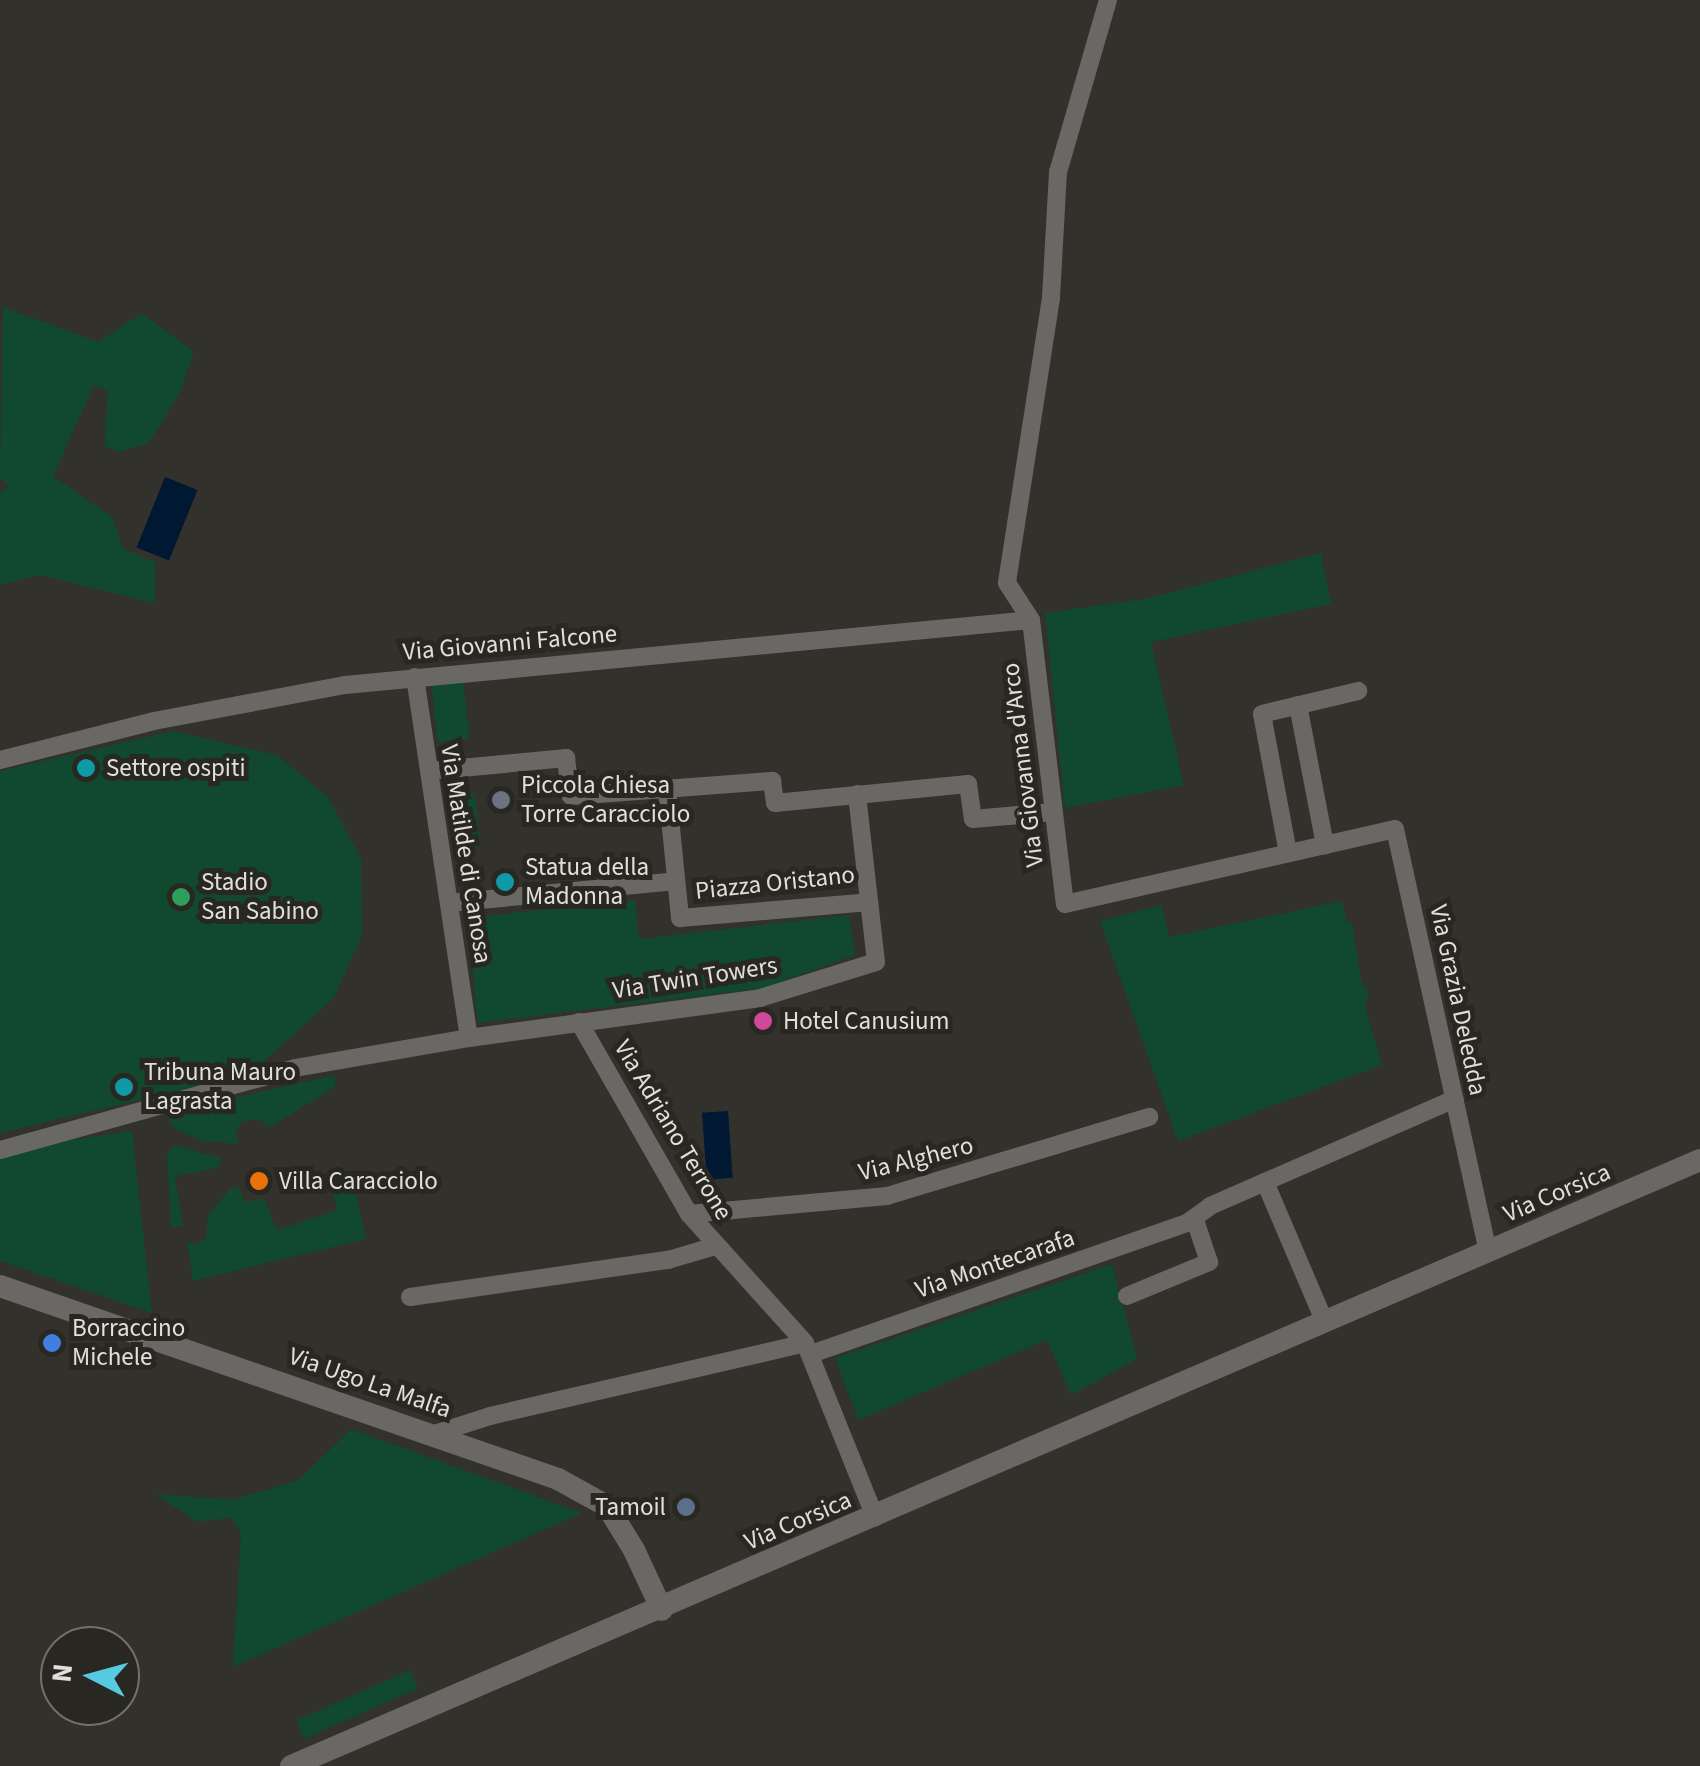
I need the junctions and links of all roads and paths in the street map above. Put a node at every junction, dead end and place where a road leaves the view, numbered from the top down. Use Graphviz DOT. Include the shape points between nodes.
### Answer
graph roads {
  1 [pos="1108,0"];
  2 [pos="1032,620"];
  3 [pos="414,677"];
  4 [pos="1358,691"];
  5 [pos="1298,705"];
  6 [pos="0,760"];
  7 [pos="429,770"];
  8 [pos="666,790"];
  9 [pos="857,794"];
  10 [pos="1054,812"];
  11 [pos="1325,845"];
  12 [pos="1288,853"];
  13 [pos="676,881"];
  14 [pos="869,902"];
  15 [pos="449,903"];
  16 [pos="1066,904"];
  17 [pos="579,1022"];
  18 [pos="469,1038"];
  19 [pos="1454,1100"];
  20 [pos="1149,1118"];
  21 [pos="1,1149"];
  22 [pos="1700,1160"];
  23 [pos="1266,1182"];
  24 [pos="689,1214"];
  25 [pos="1195,1220"];
  26 [pos="715,1246"];
  27 [pos="1488,1252"];
  28 [pos="0,1286"];
  29 [pos="1127,1296"];
  30 [pos="410,1297"];
  31 [pos="1325,1323"];
  32 [pos="808,1349"];
  33 [pos="434,1434"];
  34 [pos="875,1518"];
  35 [pos="662,1610"];
  36 [pos="291,1766"];
  1 -- 2 [label="street" via="1058,172 1051,298 1007,583"];
  2 -- 3 [label="street, Via Giovanni Falcone"];
  2 -- 10 [label="street, Via Giovanna d'Arco"];
  3 -- 6 [label="street, Via Giovanni Falcone" via="154,721"];
  3 -- 7 [label="street, Via Matilde di Canosa"];
  4 -- 5 [label="street"];
  5 -- 11 [label="street"];
  5 -- 12 [label="street" via="1262,714"];
  7 -- 8 [label="street" via="566,758 571,796"];
  7 -- 15 [label="street, Via Matilde di Canosa"];
  8 -- 9 [label="street" via="772,781 776,802"];
  8 -- 13 [label="street, Piazza Oristano"];
  9 -- 10 [label="street" via="968,784 973,818"];
  9 -- 14 [label="street, Piazza Oristano"];
  10 -- 16 [label="street, Via Giovanna d'Arco"];
  11 -- 12 [label="street, Via Grazia Deledda"];
  11 -- 19 [label="street, Via Grazia Deledda" via="1395,829"];
  12 -- 16 [label="street, Via Grazia Deledda"];
  13 -- 14 [label="street, Piazza Oristano" via="680,918"];
  13 -- 15 [label="street, Piazza Oristano"];
  14 -- 17 [label="street, Via Twin Towers" via="876,962 760,998"];
  15 -- 18 [label="street, Via Matilde di Canosa"];
  17 -- 18 [label="street, Via Twin Towers"];
  17 -- 24 [label="street, Via Adriano Terrone"];
  18 -- 21 [label="street" via="294,1068"];
  19 -- 23 [label="street, Via Montecarafa"];
  19 -- 27 [label="street, Via Grazia Deledda"];
  20 -- 24 [label="street, Via Alghero" via="887,1196"];
  22 -- 27 [label="street, Via Corsica"];
  23 -- 25 [label="street, Via Montecarafa" via="1210,1206"];
  23 -- 31 [label="street"];
  24 -- 26 [label="street, Via Adriano Terrone"];
  25 -- 29 [label="street" via="1209,1262"];
  25 -- 32 [label="street, Via Montecarafa"];
  26 -- 30 [label="street" via="668,1260"];
  26 -- 32 [label="street, Via Adriano Terrone"];
  27 -- 31 [label="street, Via Corsica"];
  28 -- 33 [label="street, Via Ugo La Malfa"];
  31 -- 34 [label="street, Via Corsica"];
  32 -- 33 [label="street, Via Montecarafa" via="490,1416"];
  32 -- 34 [label="street, Via Adriano Terrone"];
  33 -- 35 [label="street, Via Ugo La Malfa" via="558,1479 606,1506"];
  34 -- 35 [label="street, Via Corsica"];
  35 -- 36 [label="street, Via Corsica"];
}
